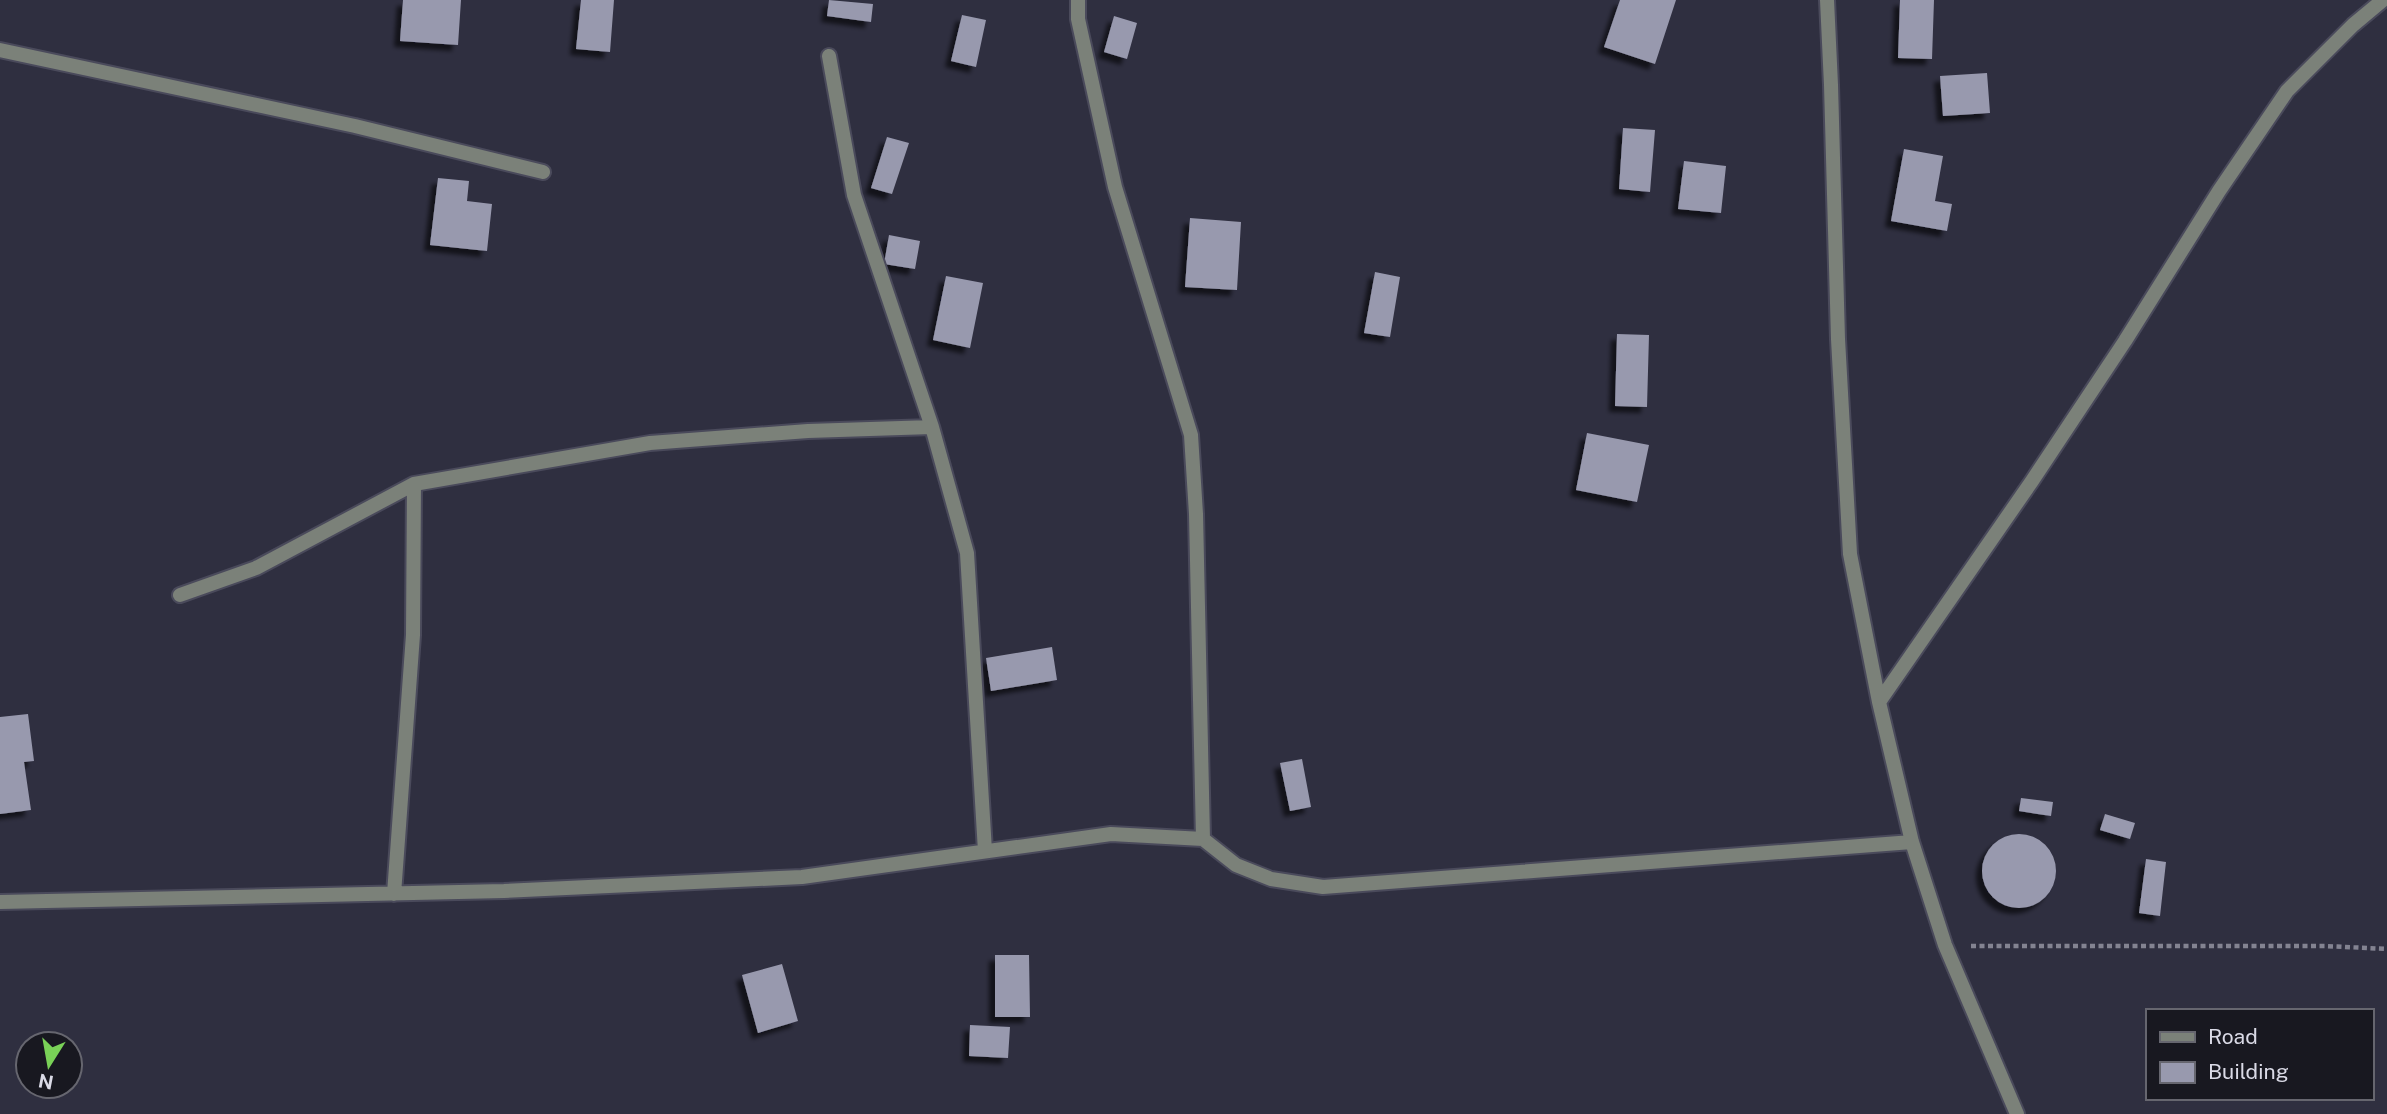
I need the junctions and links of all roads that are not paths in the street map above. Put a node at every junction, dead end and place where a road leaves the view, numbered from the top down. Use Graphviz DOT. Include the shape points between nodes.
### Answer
graph roads {
  1 [pos="1078,0"];
  2 [pos="1827,0"];
  3 [pos="2383,0"];
  4 [pos="0,50"];
  5 [pos="828,56"];
  6 [pos="543,172"];
  7 [pos="932,427"];
  8 [pos="414,484"];
  9 [pos="180,595"];
  10 [pos="1878,702"];
  11 [pos="1203,839"];
  12 [pos="1912,842"];
  13 [pos="985,851"];
  14 [pos="394,894"];
  15 [pos="0,902"];
  16 [pos="2017,1114"];
  1 -- 11 [label="street" via="1078,19 1115,187 1191,435"];
  2 -- 10 [label="street" via="1850,554"];
  3 -- 10 [label="street" via="2287,91 2032,481"];
  4 -- 6 [label="street" via="355,126"];
  5 -- 7 [label="street" via="854,195"];
  7 -- 8 [label="street" via="650,443"];
  7 -- 13 [label="street" via="967,553"];
  8 -- 9 [label="street" via="256,568"];
  8 -- 14 [label="street" via="413,635"];
  10 -- 12 [label="street"];
  11 -- 12 [label="street" via="1236,865 1271,880 1322,887"];
  11 -- 13 [label="street" via="1111,834"];
  12 -- 16 [label="street" via="1945,945"];
  13 -- 14 [label="street" via="802,877"];
  14 -- 15 [label="street"];
}
